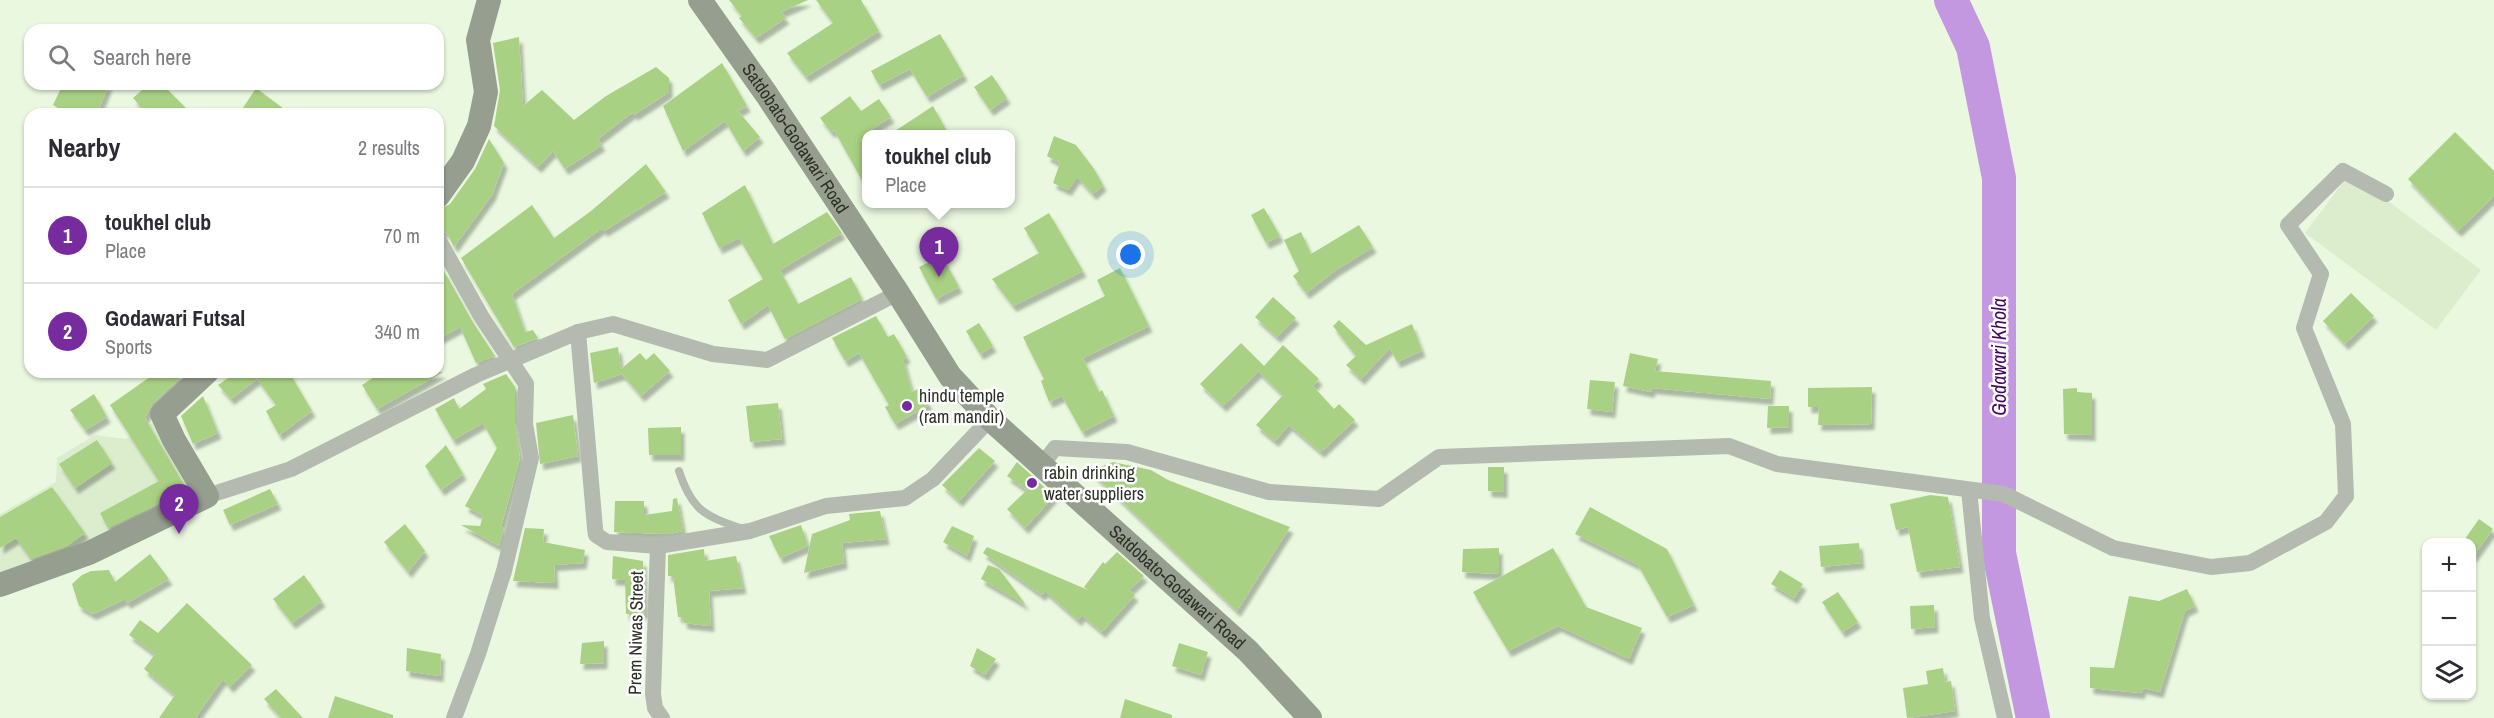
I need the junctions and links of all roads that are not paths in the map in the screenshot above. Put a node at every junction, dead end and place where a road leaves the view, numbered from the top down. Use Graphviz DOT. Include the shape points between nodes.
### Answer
graph roads {
  1 [pos="489,0"];
  2 [pos="700,0"];
  3 [pos="444,188"];
  4 [pos="2386,194"];
  5 [pos="444,249"];
  6 [pos="898,293"];
  7 [pos="578,332"];
  8 [pos="510,361"];
  9 [pos="201,378"];
  10 [pos="990,419"];
  11 [pos="1042,465"];
  12 [pos="679,471"];
  13 [pos="1969,490"];
  14 [pos="207,496"];
  15 [pos="750,531"];
  16 [pos="658,546"];
  17 [pos="0,585"];
  18 [pos="454,718"];
  19 [pos="662,718"];
  20 [pos="1310,718"];
  21 [pos="2005,718"];
  1 -- 3 [label="street" via="478,40 486,92 479,126 463,161"];
  2 -- 6 [label="street, Satdobato-Godawari Road"];
  4 -- 13 [label="street" via="2343,171 2288,225 2321,274 2304,328 2343,424 2346,496 2326,522 2250,563 2211,567 2113,548 2004,494"];
  5 -- 8 [label="street"];
  6 -- 7 [label="street" via="767,360 713,354 613,324"];
  6 -- 10 [label="street, Satdobato-Godawari Road" via="950,376"];
  7 -- 8 [label="street"];
  7 -- 16 [label="street" via="597,535 607,542"];
  8 -- 14 [label="street" via="291,469"];
  8 -- 18 [label="street" via="526,384 525,424 531,458 504,571"];
  9 -- 14 [label="street" via="162,414"];
  10 -- 11 [label="street, Satdobato-Godawari Road"];
  10 -- 15 [label="street" via="933,479 905,498 826,507"];
  11 -- 13 [label="street" via="1055,447 1127,452 1269,492 1379,499 1439,458 1729,446 1777,464"];
  11 -- 20 [label="street, Satdobato-Godawari Road" via="1248,651"];
  12 -- 15 [label="lane" via="685,491 698,509"];
  13 -- 21 [label="street" via="1983,618"];
  14 -- 17 [label="street" via="89,553"];
  15 -- 16 [label="street"];
  16 -- 19 [label="street, Prem Niwas Street" via="653,694 655,708"];
}
